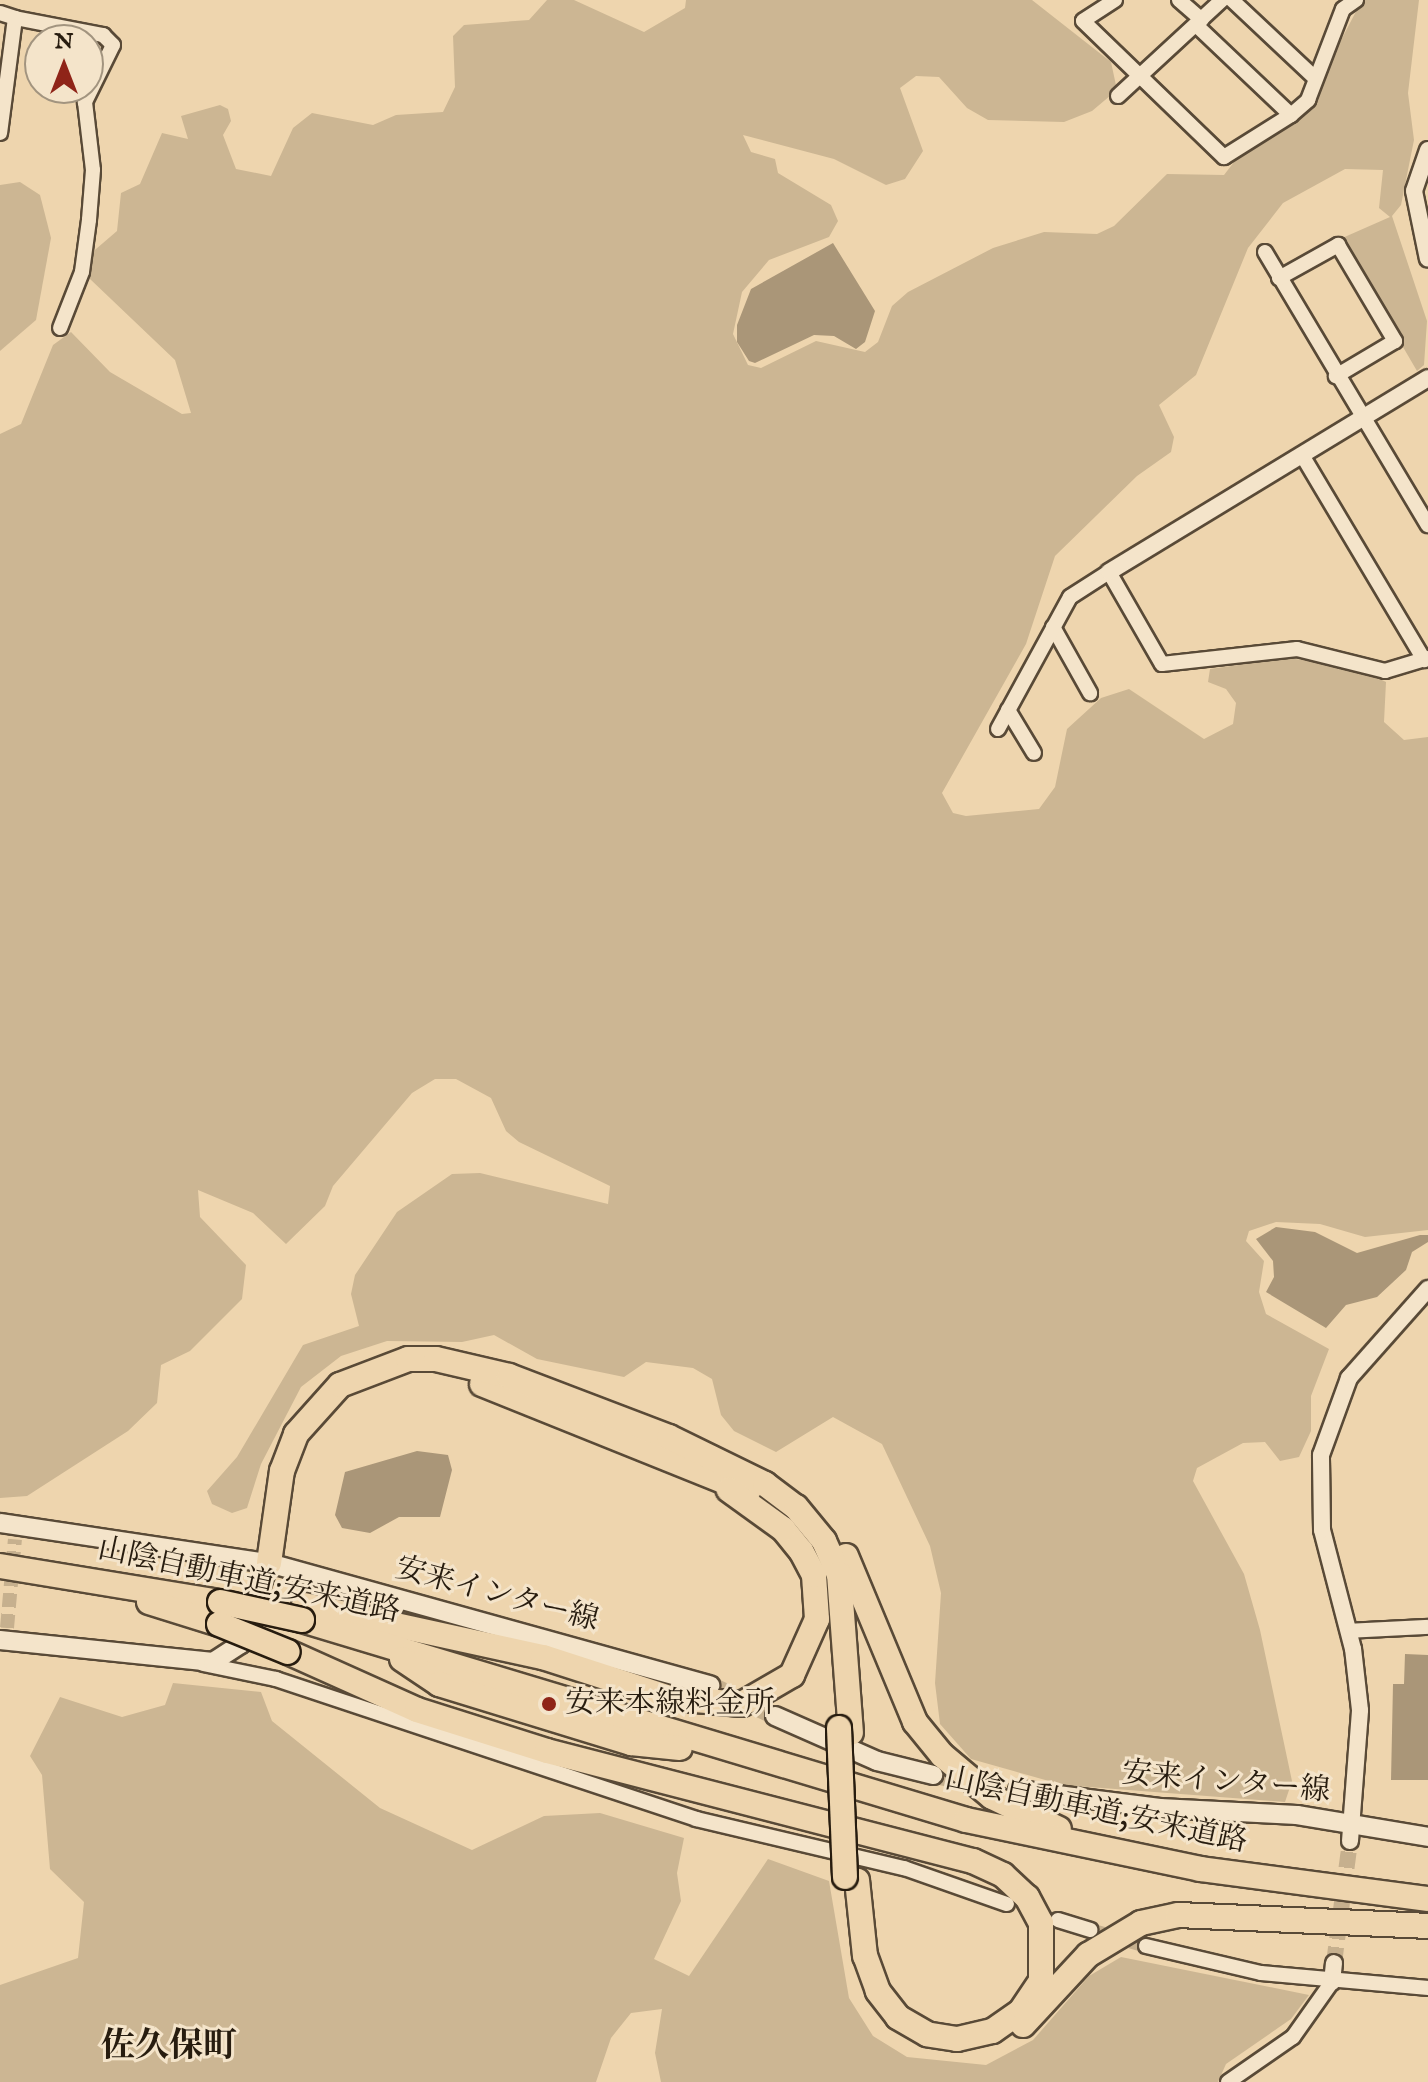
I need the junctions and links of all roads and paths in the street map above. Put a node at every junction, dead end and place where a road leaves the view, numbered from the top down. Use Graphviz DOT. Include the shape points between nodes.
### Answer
graph roads {
  1 [pos="1115,0"];
  2 [pos="1179,0"];
  3 [pos="1222,0"];
  4 [pos="1232,0"];
  5 [pos="1356,0"];
  6 [pos="1340,4"];
  7 [pos="0,13"];
  8 [pos="15,18"];
  9 [pos="1199,23"];
  10 [pos="1141,78"];
  11 [pos="1315,78"];
  12 [pos="1118,96"];
  13 [pos="1291,115"];
  14 [pos="0,133"];
  15 [pos="1428,150"];
  16 [pos="1265,252"];
  17 [pos="1428,259"];
  18 [pos="1279,278"];
  19 [pos="60,328"];
  20 [pos="1336,376"];
  21 [pos="1427,381"];
  22 [pos="1364,419"];
  23 [pos="1302,455"];
  24 [pos="1428,525"];
  25 [pos="1109,572"];
  26 [pos="1053,627"];
  27 [pos="1426,659"];
  28 [pos="1090,693"];
  29 [pos="1008,710"];
  30 [pos="998,729"];
  31 [pos="1034,753"];
  32 [pos="1428,1289"];
  33 [pos="668,1449"];
  34 [pos="11,1529"];
  35 [pos="269,1563"];
  36 [pos="0,1569"];
  37 [pos="48,1575"];
  38 [pos="220,1606"];
  39 [pos="302,1617"];
  40 [pos="1428,1627"];
  41 [pos="1348,1631"];
  42 [pos="4,1637"];
  43 [pos="200,1663"];
  44 [pos="710,1685"];
  45 [pos="775,1716"];
  46 [pos="933,1775"];
  47 [pos="1018,1790"];
  48 [pos="1352,1822"];
  49 [pos="1428,1837"];
  50 [pos="1350,1841"];
  51 [pos="1120,1854"];
  52 [pos="851,1879"];
  53 [pos="1428,1899"];
  54 [pos="1007,1904"];
  55 [pos="1058,1920"];
  56 [pos="1428,1926"];
  57 [pos="1090,1930"];
  58 [pos="1146,1946"];
  59 [pos="1334,1963"];
  60 [pos="1332,1982"];
  61 [pos="1428,1988"];
  62 [pos="1228,2082"];
  1 -- 10 [label="street" via="1083,21"];
  2 -- 9 [label="street"];
  3 -- 9 [label="street"];
  4 -- 11 [label="street"];
  5 -- 6 [label="street"];
  6 -- 11 [label="street" via="1336,41"];
  7 -- 8 [label="street"];
  8 -- 14 [label="street"];
  8 -- 19 [label="street" via="103,35 113,45 85,102 93,170 89,220 82,272"];
  9 -- 10 [label="street"];
  9 -- 13 [label="street"];
  10 -- 12 [label="street"];
  10 -- 13 [label="street" via="1224,157"];
  11 -- 13 [label="street" via="1308,100"];
  15 -- 17 [label="street" via="1414,191"];
  16 -- 18 [label="street"];
  18 -- 20 [label="street"];
  18 -- 20 [label="street" via="1338,245 1395,341"];
  20 -- 22 [label="street"];
  21 -- 22 [label="street"];
  22 -- 23 [label="street"];
  22 -- 24 [label="street"];
  23 -- 25 [label="street"];
  23 -- 27 [label="street"];
  25 -- 26 [label="street" via="1070,597"];
  25 -- 27 [label="street" via="1162,664 1297,649 1385,671"];
  26 -- 28 [label="street"];
  26 -- 29 [label="street"];
  29 -- 30 [label="street"];
  29 -- 31 [label="street"];
  32 -- 41 [label="street" via="1349,1378 1323,1442 1322,1530"];
  33 -- 35 [label="highway" via="475,1367 408,1359 372,1368 340,1385 296,1434 282,1471"];
  33 -- 39 [label="highway" via="783,1529 814,1575 817,1619 809,1647 792,1675 767,1694 710,1706 543,1657"];
  33 -- 51 [label="highway" via="772,1473 807,1498 851,1567 893,1681 942,1755 1021,1814 1096,1838"];
  33 -- 52 [label="highway" via="765,1484 796,1507 824,1541 845,1610"];
  34 -- 35 [label="main road, 安来インター線"];
  35 -- 43 [label="main road" via="241,1644 220,1659"];
  35 -- 44 [label="main road, 安来インター線"];
  36 -- 37 [label="highway"];
  37 -- 38 [label="highway"];
  37 -- 38 [label="highway"];
  38 -- 39 [label="highway"];
  38 -- 52 [label="highway, bridge" via="288,1652 417,1710 547,1751 973,1861 1003,1875 1027,1897 1041,1923 1041,1981 1021,2011 992,2031 957,2039 927,2034 898,2017 878,1991 865,1956"];
  39 -- 51 [label="highway, 山陰自動車道;安来道路" via="402,1653 439,1684 631,1743 707,1747 966,1820"];
  40 -- 41 [label="street"];
  41 -- 48 [label="street" via="1360,1710"];
  42 -- 43 [label="main road"];
  43 -- 54 [label="street" via="276,1679 696,1819 904,1868"];
  45 -- 46 [label="main road" via="877,1761"];
  47 -- 48 [label="main road, 安来インター線"];
  48 -- 49 [label="main road, 安来インター線"];
  48 -- 50 [label="street"];
  51 -- 53 [label="highway, 山陰自動車道;安来道路"];
  52 -- 56 [label="highway" via="849,1932 865,1991 900,2032 928,2047 951,2049 1007,2038 1088,1955 1141,1923 1178,1915"];
  55 -- 57 [label="street"];
  58 -- 60 [label="street"];
  59 -- 60 [label="street"];
  60 -- 61 [label="street"];
  60 -- 62 [label="street" via="1293,2037"];
}
